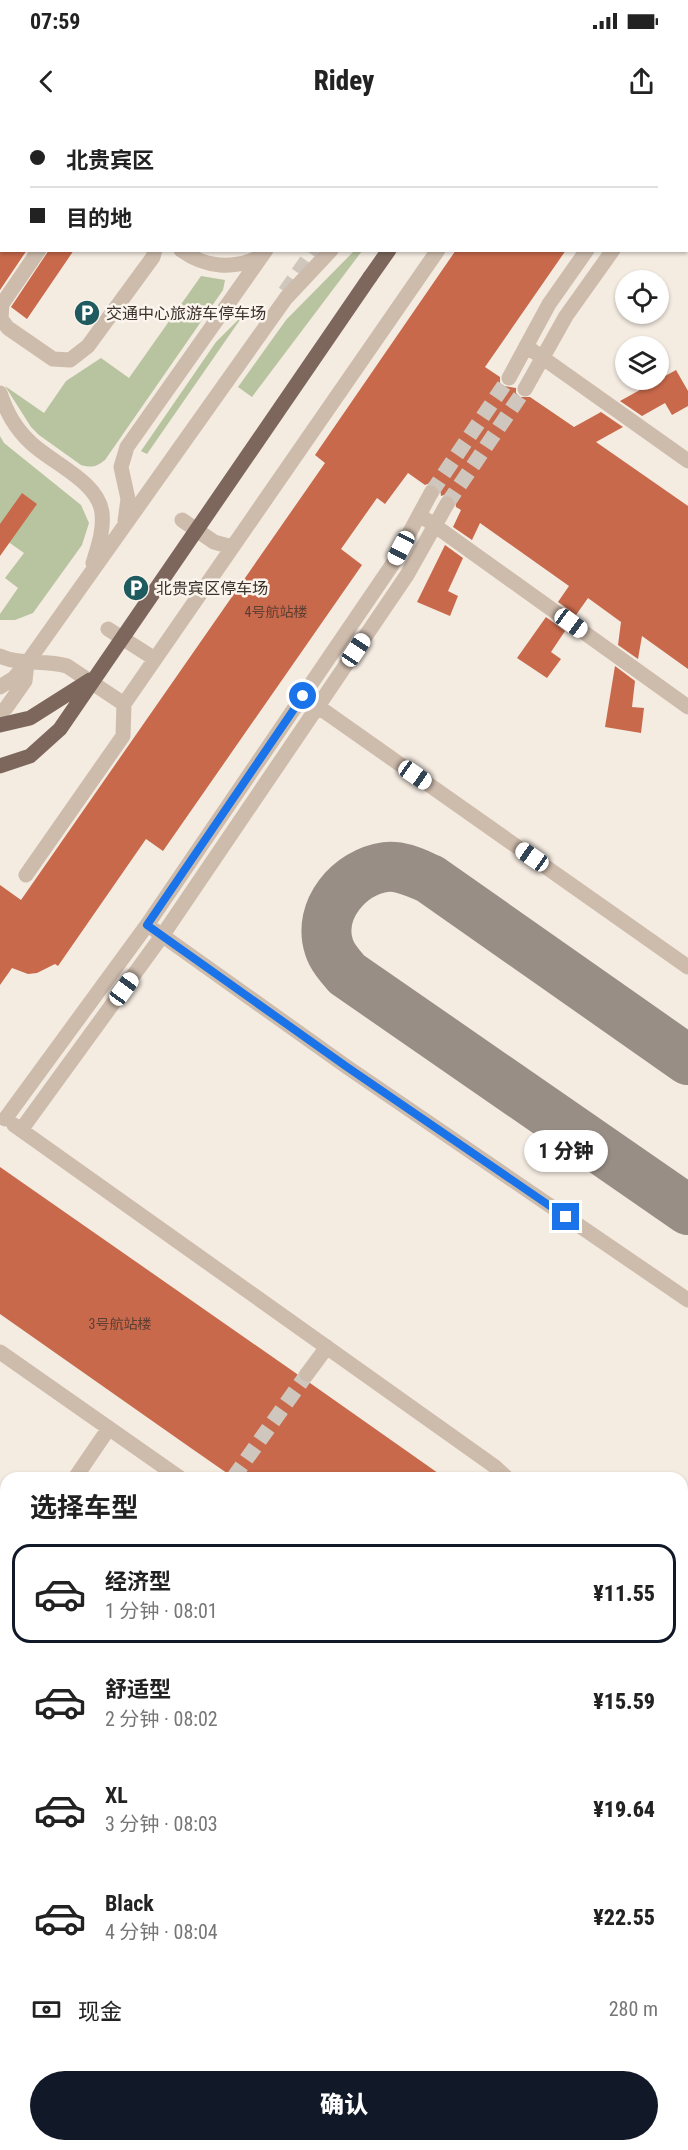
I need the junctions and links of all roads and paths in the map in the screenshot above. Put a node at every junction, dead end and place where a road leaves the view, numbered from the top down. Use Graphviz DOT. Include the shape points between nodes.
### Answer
graph roads {
  1 [pos="38,252"];
  2 [pos="154,252"];
  3 [pos="184,252"];
  4 [pos="329,252"];
  5 [pos="388,252"];
  6 [pos="437,252"];
  7 [pos="586,252"];
  8 [pos="612,252"];
  9 [pos="264,254"];
  10 [pos="1,305"];
  11 [pos="526,346"];
  12 [pos="542,357"];
  13 [pos="509,378"];
  14 [pos="525,389"];
  15 [pos="0,393"];
  16 [pos="688,461"];
  17 [pos="431,493"];
  18 [pos="447,504"];
  19 [pos="419,514"];
  20 [pos="182,520"];
  21 [pos="125,524"];
  22 [pos="435,526"];
  23 [pos="232,547"];
  24 [pos="90,574"];
  25 [pos="108,628"];
  26 [pos="0,656"];
  27 [pos="155,659"];
  28 [pos="27,663"];
  29 [pos="98,674"];
  30 [pos="0,687"];
  31 [pos="303,696"];
  32 [pos="124,704"];
  33 [pos="318,706"];
  34 [pos="688,706"];
  35 [pos="0,712"];
  36 [pos="0,725"];
  37 [pos="0,765"];
  38 [pos="26,875"];
  39 [pos="147,925"];
  40 [pos="162,936"];
  41 [pos="688,967"];
  42 [pos="2,1118"];
  43 [pos="21,1130"];
  44 [pos="688,1300"];
  45 [pos="327,1347"];
  46 [pos="0,1353"];
  47 [pos="307,1374"];
  48 [pos="109,1428"];
  49 [pos="79,1472"];
  50 [pos="171,1472"];
  51 [pos="500,1472"];
  1 -- 10 [label="lane"];
  2 -- 10 [label="lane" via="88,346 70,360 53,359 8,328 0,319"];
  3 -- 9 [label="lane" via="221,266 239,266"];
  4 -- 21 [label="lane" via="286,298"];
  5 -- 29 [label="main road, bridge"];
  6 -- 23 [label="lane"];
  7 -- 11 [label="lane" via="549,304"];
  8 -- 12 [label="lane"];
  9 -- 21 [label="lane" via="128,447 121,467 128,500"];
  11 -- 12 [label="lane"];
  11 -- 13 [label="lane"];
  12 -- 14 [label="lane"];
  12 -- 16 [label="lane"];
  15 -- 24 [label="lane" via="19,430 96,496 102,512 101,534"];
  17 -- 19 [label="lane"];
  18 -- 22 [label="lane"];
  19 -- 22 [label="lane"];
  19 -- 31 [label="lane" via="392,565"];
  20 -- 23 [label="lane" via="214,542"];
  21 -- 24 [label="lane"];
  22 -- 33 [label="lane" via="407,575"];
  22 -- 34 [label="lane"];
  23 -- 27 [label="lane"];
  24 -- 28 [label="lane"];
  25 -- 27 [label="lane"];
  26 -- 28 [label="lane"];
  27 -- 32 [label="lane"];
  28 -- 30 [label="lane"];
  28 -- 32 [label="lane" via="67,666"];
  28 -- 35 [label="lane" via="25,681"];
  29 -- 36 [label="main road, bridge" via="30,717"];
  29 -- 37 [label="main road, bridge" via="60,729 30,756"];
  31 -- 33 [label="lane"];
  31 -- 39 [label="lane"];
  32 -- 38 [label="lane" via="123,736"];
  33 -- 40 [label="lane"];
  33 -- 41 [label="lane"];
  39 -- 40 [label="lane"];
  39 -- 42 [label="lane"];
  40 -- 43 [label="lane"];
  40 -- 44 [label="lane"];
  42 -- 43 [label="lane"];
  43 -- 45 [label="lane"];
  45 -- 47 [label="lane"];
  45 -- 51 [label="lane"];
  46 -- 48 [label="lane"];
  48 -- 49 [label="lane"];
  48 -- 50 [label="lane"];
}
